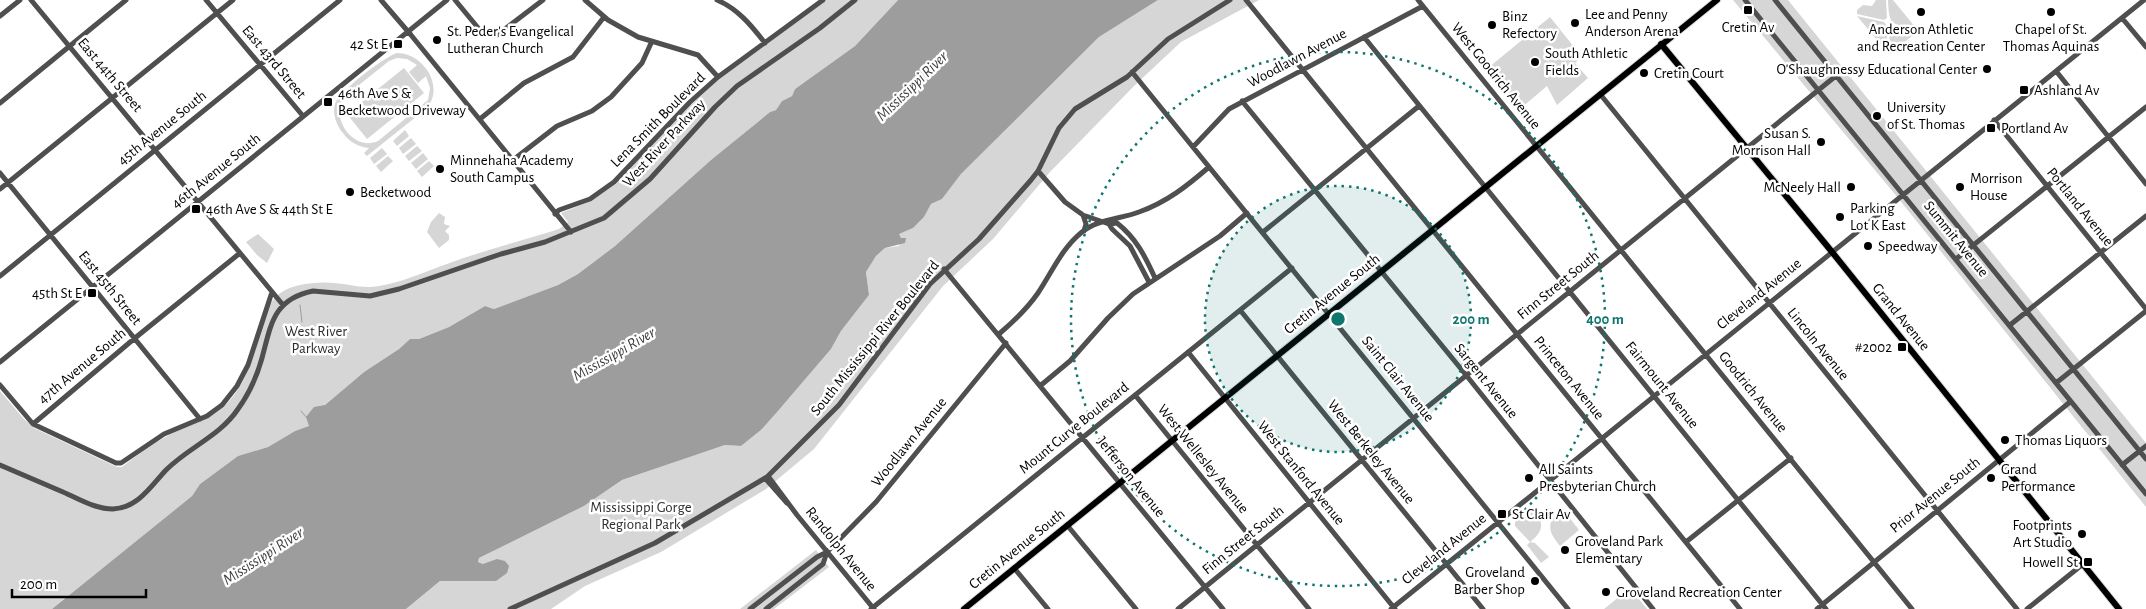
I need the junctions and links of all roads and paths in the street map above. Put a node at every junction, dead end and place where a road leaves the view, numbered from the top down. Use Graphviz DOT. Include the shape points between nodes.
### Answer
graph roads {
  1 [pos="20,0"];
  2 [pos="31,0"];
  3 [pos="126,0"];
  4 [pos="206,0"];
  5 [pos="233,0"];
  6 [pos="340,0"];
  7 [pos="381,0"];
  8 [pos="447,0"];
  9 [pos="455,0"];
  10 [pos="544,0"];
  11 [pos="584,0"];
  12 [pos="717,0"];
  13 [pos="823,0"];
  14 [pos="855,0"];
  15 [pos="1230,0"];
  16 [pos="1246,0"];
  17 [pos="1418,0"];
  18 [pos="1717,0"];
  19 [pos="1745,0"];
  20 [pos="1775,0"];
  21 [pos="2144,0"];
  22 [pos="1423,6"];
  23 [pos="217,13"];
  24 [pos="0,16"];
  25 [pos="604,17"];
  26 [pos="2122,18"];
  27 [pos="408,31"];
  28 [pos="1364,37"];
  29 [pos="652,41"];
  30 [pos="765,43"];
  31 [pos="1661,44"];
  32 [pos="70,46"];
  33 [pos="2146,47"];
  34 [pos="260,64"];
  35 [pos="1302,69"];
  36 [pos="2056,71"];
  37 [pos="1132,72"];
  38 [pos="1837,75"];
  39 [pos="718,77"];
  40 [pos="1818,91"];
  41 [pos="1600,94"];
  42 [pos="113,98"];
  43 [pos="1242,101"];
  44 [pos="0,102"];
  45 [pos="1419,106"];
  46 [pos="2146,107"];
  47 [pos="303,116"];
  48 [pos="480,119"];
  49 [pos="1994,120"];
  50 [pos="2109,137"];
  51 [pos="1536,145"];
  52 [pos="1193,147"];
  53 [pos="1366,148"];
  54 [pos="1747,148"];
  55 [pos="155,149"];
  56 [pos="513,160"];
  57 [pos="1210,167"];
  58 [pos="1038,171"];
  59 [pos="0,173"];
  60 [pos="1921,180"];
  61 [pos="8,183"];
  62 [pos="2146,184"];
  63 [pos="2048,186"];
  64 [pos="1484,187"];
  65 [pos="0,189"];
  66 [pos="1314,190"];
  67 [pos="1903,194"];
  68 [pos="1684,198"];
  69 [pos="199,201"];
  70 [pos="1247,213"];
  71 [pos="556,214"];
  72 [pos="1083,215"];
  73 [pos="2146,216"];
  74 [pos="1103,221"];
  75 [pos="1109,224"];
  76 [pos="1432,229"];
  77 [pos="1084,231"];
  78 [pos="571,232"];
  79 [pos="1263,232"];
  80 [pos="51,235"];
  81 [pos="1973,245"];
  82 [pos="1621,249"];
  83 [pos="1832,252"];
  84 [pos="2100,252"];
  85 [pos="240,253"];
  86 [pos="1956,259"];
  87 [pos="1292,268"];
  88 [pos="944,269"];
  89 [pos="1381,271"];
  90 [pos="0,276"];
  91 [pos="1155,278"];
  92 [pos="1149,282"];
  93 [pos="94,287"];
  94 [pos="1570,291"];
  95 [pos="272,292"];
  96 [pos="1769,303"];
  97 [pos="283,305"];
  98 [pos="1240,310"];
  99 [pos="2146,310"];
  100 [pos="2027,311"];
  101 [pos="1329,313"];
  102 [pos="2010,325"];
  103 [pos="998,334"];
  104 [pos="1517,334"];
  105 [pos="135,338"];
  106 [pos="1006,343"];
  107 [pos="1188,352"];
  108 [pos="1706,354"];
  109 [pos="1276,356"];
  110 [pos="0,362"];
  111 [pos="2074,368"];
  112 [pos="1466,375"];
  113 [pos="2056,383"];
  114 [pos="0,385"];
  115 [pos="1040,386"];
  116 [pos="1135,395"];
  117 [pos="1654,396"];
  118 [pos="1224,398"];
  119 [pos="2070,402"];
  120 [pos="1413,417"];
  121 [pos="200,419"];
  122 [pos="34,424"];
  123 [pos="1083,438"];
  124 [pos="1602,438"];
  125 [pos="1172,440"];
  126 [pos="2146,446"];
  127 [pos="2140,451"];
  128 [pos="1790,458"];
  129 [pos="2146,459"];
  130 [pos="1362,460"];
  131 [pos="1999,460"];
  132 [pos="0,465"];
  133 [pos="2122,465"];
  134 [pos="766,477"];
  135 [pos="1550,480"];
  136 [pos="1119,483"];
  137 [pos="2146,494"];
  138 [pos="1738,500"];
  139 [pos="1309,502"];
  140 [pos="1937,509"];
  141 [pos="1498,522"];
  142 [pos="1067,525"];
  143 [pos="1686,542"];
  144 [pos="1257,544"];
  145 [pos="827,552"];
  146 [pos="1874,562"];
  147 [pos="1446,564"];
  148 [pos="2083,564"];
  149 [pos="1014,568"];
  150 [pos="1205,587"];
  151 [pos="521,602"];
  152 [pos="1824,607"];
  153 [pos="1394,608"];
  154 [pos="510,609"];
  155 [pos="526,609"];
  156 [pos="750,609"];
  157 [pos="766,609"];
  158 [pos="872,609"];
  159 [pos="964,609"];
  160 [pos="1048,609"];
  161 [pos="1136,609"];
  162 [pos="1178,609"];
  163 [pos="1222,609"];
  164 [pos="1309,609"];
  165 [pos="1483,609"];
  166 [pos="1568,609"];
  167 [pos="1653,609"];
  168 [pos="1740,609"];
  169 [pos="1817,609"];
  170 [pos="1912,609"];
  171 [pos="2017,609"];
  172 [pos="2027,609"];
  173 [pos="2119,609"];
  1 -- 24 [label="street"];
  2 -- 32 [label="street, East 44th Street"];
  3 -- 32 [label="street"];
  4 -- 23 [label="street, East 43rd Street"];
  5 -- 23 [label="street"];
  6 -- 34 [label="street, 45th Avenue South"];
  7 -- 27 [label="street"];
  8 -- 27 [label="street, 46th Avenue South"];
  9 -- 10 [label="street" via="479,29 497,34"];
  11 -- 25 [label="street"];
  12 -- 30 [label="street" via="737,11"];
  13 -- 30 [label="street, Lena Smith Boulevard"];
  14 -- 78 [label="street, West River Parkway" via="737,86 661,168 610,214"];
  15 -- 37 [label="street, South Mississippi River Boulevard" via="1160,44"];
  16 -- 35 [label="street, Princeton Avenue"];
  17 -- 22 [label="street, West Goodrich Avenue"];
  18 -- 31 [label="main road, Cretin Avenue South"];
  19 -- 40 [label="street, Summit Avenue"];
  20 -- 38 [label="street, Summit Avenue"];
  21 -- 26 [label="street, Cleveland Avenue"];
  22 -- 28 [label="street, Woodlawn Avenue"];
  22 -- 51 [label="street, West Goodrich Avenue"];
  23 -- 34 [label="street, East 43rd Street"];
  23 -- 42 [label="street"];
  25 -- 29 [label="street" via="638,37"];
  25 -- 48 [label="street" via="573,57 524,83"];
  26 -- 33 [label="street"];
  26 -- 36 [label="street, Cleveland Avenue"];
  27 -- 47 [label="street, 46th Avenue South"];
  27 -- 48 [label="street"];
  28 -- 35 [label="street, Woodlawn Avenue"];
  28 -- 45 [label="street, Fairmount Avenue"];
  29 -- 39 [label="street" via="698,55"];
  29 -- 56 [label="street" via="642,63 611,97 592,111 557,126"];
  30 -- 39 [label="street, Lena Smith Boulevard"];
  31 -- 41 [label="main road, Cretin Avenue South"];
  31 -- 54 [label="main road, Grand Avenue"];
  32 -- 42 [label="street, East 44th Street"];
  32 -- 44 [label="street"];
  34 -- 47 [label="street, East 43rd Street"];
  34 -- 55 [label="street, 45th Avenue South"];
  35 -- 43 [label="street, Woodlawn Avenue"];
  35 -- 53 [label="street, Princeton Avenue"];
  36 -- 49 [label="street, Cleveland Avenue"];
  36 -- 50 [label="street"];
  37 -- 52 [label="street, Saint Clair Avenue"];
  37 -- 58 [label="street, South Mississippi River Boulevard" via="1075,109 1059,128"];
  38 -- 40 [label="street, Finn Street South"];
  38 -- 60 [label="street, Summit Avenue"];
  39 -- 71 [label="street, Lena Smith Boulevard" via="614,182 590,199"];
  40 -- 54 [label="street, Finn Street South"];
  40 -- 67 [label="street, Summit Avenue"];
  41 -- 51 [label="main road, Cretin Avenue South"];
  41 -- 68 [label="street, Lincoln Avenue"];
  42 -- 55 [label="street, East 44th Street"];
  42 -- 61 [label="street"];
  43 -- 52 [label="street, Woodlawn Avenue" via="1222,115"];
  43 -- 66 [label="street, Sargent Avenue"];
  45 -- 53 [label="street"];
  45 -- 64 [label="street, Fairmount Avenue"];
  46 -- 50 [label="street"];
  47 -- 69 [label="street, 46th Avenue South"];
  48 -- 56 [label="street"];
  49 -- 60 [label="street, Cleveland Avenue"];
  49 -- 63 [label="street, Portland Avenue"];
  50 -- 62 [label="street"];
  50 -- 63 [label="street"];
  51 -- 64 [label="main road, Cretin Avenue South"];
  51 -- 82 [label="street, Goodrich Avenue"];
  52 -- 57 [label="street, Saint Clair Avenue"];
  53 -- 66 [label="street"];
  53 -- 76 [label="street, Princeton Avenue"];
  54 -- 68 [label="street, Finn Street South"];
  54 -- 83 [label="main road, Grand Avenue"];
  55 -- 69 [label="street, East 44th Street"];
  55 -- 80 [label="street, 45th Avenue South"];
  56 -- 71 [label="street"];
  57 -- 70 [label="street, Saint Clair Avenue"];
  57 -- 74 [label="street" via="1162,203"];
  58 -- 72 [label="street" via="1065,202"];
  58 -- 88 [label="street, South Mississippi River Boulevard" via="979,239"];
  59 -- 61 [label="street, East 45th Street"];
  60 -- 67 [label="street, Cleveland Avenue"];
  60 -- 81 [label="street, Summit Avenue"];
  61 -- 65 [label="street"];
  61 -- 80 [label="street, East 45th Street"];
  63 -- 81 [label="street"];
  63 -- 84 [label="street, Portland Avenue"];
  64 -- 76 [label="main road, Cretin Avenue South"];
  64 -- 94 [label="street, Fairmount Avenue"];
  66 -- 79 [label="street"];
  66 -- 89 [label="street, Sargent Avenue"];
  67 -- 83 [label="street, Cleveland Avenue"];
  67 -- 86 [label="street, Summit Avenue"];
  68 -- 82 [label="street, Finn Street South"];
  68 -- 96 [label="street, Lincoln Avenue"];
  69 -- 85 [label="street, East 44th Street"];
  69 -- 93 [label="street, 46th Avenue South"];
  70 -- 79 [label="street, Saint Clair Avenue"];
  70 -- 91 [label="street" via="1202,248"];
  71 -- 78 [label="street"];
  72 -- 74 [label="street"];
  72 -- 77 [label="street"];
  73 -- 84 [label="street"];
  74 -- 75 [label="street"];
  74 -- 77 [label="street"];
  75 -- 91 [label="street" via="1116,223 1130,235"];
  75 -- 92 [label="street" via="1130,246"];
  76 -- 89 [label="main road, Cretin Avenue South"];
  76 -- 104 [label="street, Princeton Avenue"];
  77 -- 103 [label="street" via="1064,252 1028,306"];
  78 -- 97 [label="street, West River Parkway" via="399,290 370,296 313,291"];
  79 -- 87 [label="street, Saint Clair Avenue"];
  80 -- 90 [label="street, 45th Avenue South"];
  80 -- 93 [label="street, East 45th Street"];
  81 -- 86 [label="street"];
  81 -- 100 [label="street, Summit Avenue"];
  82 -- 94 [label="street, Finn Street South"];
  82 -- 108 [label="street, Goodrich Avenue"];
  83 -- 96 [label="street, Cleveland Avenue"];
  83 -- 131 [label="main road, Grand Avenue"];
  84 -- 99 [label="street, Portland Avenue"];
  84 -- 100 [label="street"];
  85 -- 95 [label="street, East 44th Street"];
  85 -- 105 [label="street, 47th Avenue South"];
  86 -- 102 [label="street, Summit Avenue"];
  87 -- 98 [label="street, Mount Curve Boulevard"];
  87 -- 101 [label="street, Saint Clair Avenue"];
  88 -- 103 [label="street, Jefferson Avenue"];
  88 -- 134 [label="street, South Mississippi River Boulevard" via="839,406"];
  89 -- 101 [label="main road, Cretin Avenue South"];
  89 -- 112 [label="street, Sargent Avenue"];
  91 -- 92 [label="street"];
  92 -- 115 [label="street" via="1120,306 1070,360"];
  93 -- 105 [label="street, East 45th Street"];
  93 -- 110 [label="street, 46th Avenue South"];
  94 -- 104 [label="street, Finn Street South"];
  94 -- 117 [label="street, Fairmount Avenue"];
  95 -- 97 [label="street, East 44th Street"];
  95 -- 121 [label="street" via="248,364 237,386 222,405"];
  96 -- 108 [label="street, Cleveland Avenue"];
  96 -- 140 [label="street, Lincoln Avenue"];
  97 -- 132 [label="street, West River Parkway" via="271,321 258,372 237,411 227,423 174,463 135,502 118,508 88,504"];
  98 -- 107 [label="street, Mount Curve Boulevard"];
  98 -- 109 [label="street, West Berkeley Avenue"];
  99 -- 111 [label="street"];
  100 -- 102 [label="street"];
  100 -- 111 [label="street, Summit Avenue"];
  101 -- 109 [label="main road, Cretin Avenue South"];
  101 -- 120 [label="street, Saint Clair Avenue"];
  102 -- 113 [label="street, Summit Avenue"];
  103 -- 106 [label="street, Jefferson Avenue"];
  104 -- 112 [label="street, Finn Street South"];
  104 -- 124 [label="street, Princeton Avenue"];
  105 -- 121 [label="street, East 45th Street"];
  105 -- 122 [label="street, 47th Avenue South"];
  106 -- 115 [label="street, Jefferson Avenue"];
  106 -- 145 [label="street, Woodlawn Avenue" via="876,502"];
  107 -- 116 [label="street, Mount Curve Boulevard"];
  107 -- 118 [label="street, West Stanford Avenue"];
  108 -- 117 [label="street, Cleveland Avenue"];
  108 -- 128 [label="street, Goodrich Avenue"];
  109 -- 118 [label="main road, Cretin Avenue South"];
  109 -- 130 [label="street, West Berkeley Avenue"];
  111 -- 113 [label="street"];
  111 -- 127 [label="street, Summit Avenue"];
  112 -- 120 [label="street, Finn Street South"];
  112 -- 135 [label="street, Sargent Avenue"];
  113 -- 119 [label="street, Summit Avenue"];
  114 -- 122 [label="street"];
  115 -- 123 [label="street, Jefferson Avenue"];
  116 -- 123 [label="street, Mount Curve Boulevard"];
  116 -- 125 [label="street, West Wellesley Avenue"];
  117 -- 124 [label="street, Cleveland Avenue"];
  117 -- 138 [label="street, Fairmount Avenue"];
  118 -- 125 [label="main road, Cretin Avenue South"];
  118 -- 139 [label="street, West Stanford Avenue"];
  119 -- 131 [label="street, Prior Avenue South"];
  119 -- 133 [label="street, Summit Avenue"];
  120 -- 130 [label="street, Finn Street South"];
  120 -- 141 [label="street, Saint Clair Avenue"];
  121 -- 122 [label="street" via="164,434 125,461 116,463"];
  123 -- 136 [label="street, Jefferson Avenue"];
  123 -- 158 [label="street, Mount Curve Boulevard"];
  124 -- 135 [label="street, Cleveland Avenue"];
  124 -- 143 [label="street, Princeton Avenue"];
  125 -- 136 [label="main road, Cretin Avenue South"];
  125 -- 144 [label="street, West Wellesley Avenue"];
  126 -- 127 [label="street"];
  127 -- 129 [label="street, Summit Avenue"];
  127 -- 133 [label="street"];
  128 -- 138 [label="street"];
  128 -- 146 [label="street, Goodrich Avenue"];
  130 -- 139 [label="street, Finn Street South"];
  130 -- 147 [label="street, West Berkeley Avenue"];
  131 -- 140 [label="street, Prior Avenue South"];
  131 -- 148 [label="main road, Grand Avenue"];
  133 -- 137 [label="street, Summit Avenue"];
  134 -- 145 [label="street, Randolph Avenue" via="785,496"];
  134 -- 151 [label="street, South Mississippi River Boulevard" via="655,543"];
  135 -- 141 [label="street, Cleveland Avenue"];
  135 -- 167 [label="street, Sargent Avenue"];
  136 -- 142 [label="main road, Cretin Avenue South"];
  136 -- 150 [label="street, Jefferson Avenue"];
  138 -- 143 [label="street"];
  138 -- 152 [label="street, Fairmount Avenue"];
  139 -- 144 [label="street, Finn Street South"];
  139 -- 153 [label="street, West Stanford Avenue"];
  140 -- 146 [label="street, Prior Avenue South"];
  140 -- 171 [label="street, Lincoln Avenue"];
  141 -- 147 [label="street, Cleveland Avenue"];
  141 -- 166 [label="street, Saint Clair Avenue"];
  142 -- 149 [label="main road, Cretin Avenue South"];
  142 -- 161 [label="street"];
  143 -- 168 [label="street, Princeton Avenue"];
  144 -- 150 [label="street, Finn Street South"];
  144 -- 164 [label="street, West Wellesley Avenue"];
  145 -- 156 [label="street"];
  145 -- 157 [label="street" via="823,564"];
  145 -- 158 [label="street, Randolph Avenue"];
  146 -- 152 [label="street, Prior Avenue South"];
  146 -- 170 [label="street, Goodrich Avenue"];
  147 -- 153 [label="street, Cleveland Avenue"];
  147 -- 165 [label="street, West Berkeley Avenue"];
  148 -- 172 [label="street"];
  148 -- 173 [label="main road, Grand Avenue"];
  149 -- 159 [label="main road, Cretin Avenue South"];
  149 -- 160 [label="street"];
  150 -- 162 [label="street, Finn Street South"];
  150 -- 163 [label="street, Jefferson Avenue"];
  151 -- 154 [label="street, South Mississippi River Boulevard"];
  151 -- 155 [label="street"];
  152 -- 169 [label="street, Prior Avenue South"];
}
